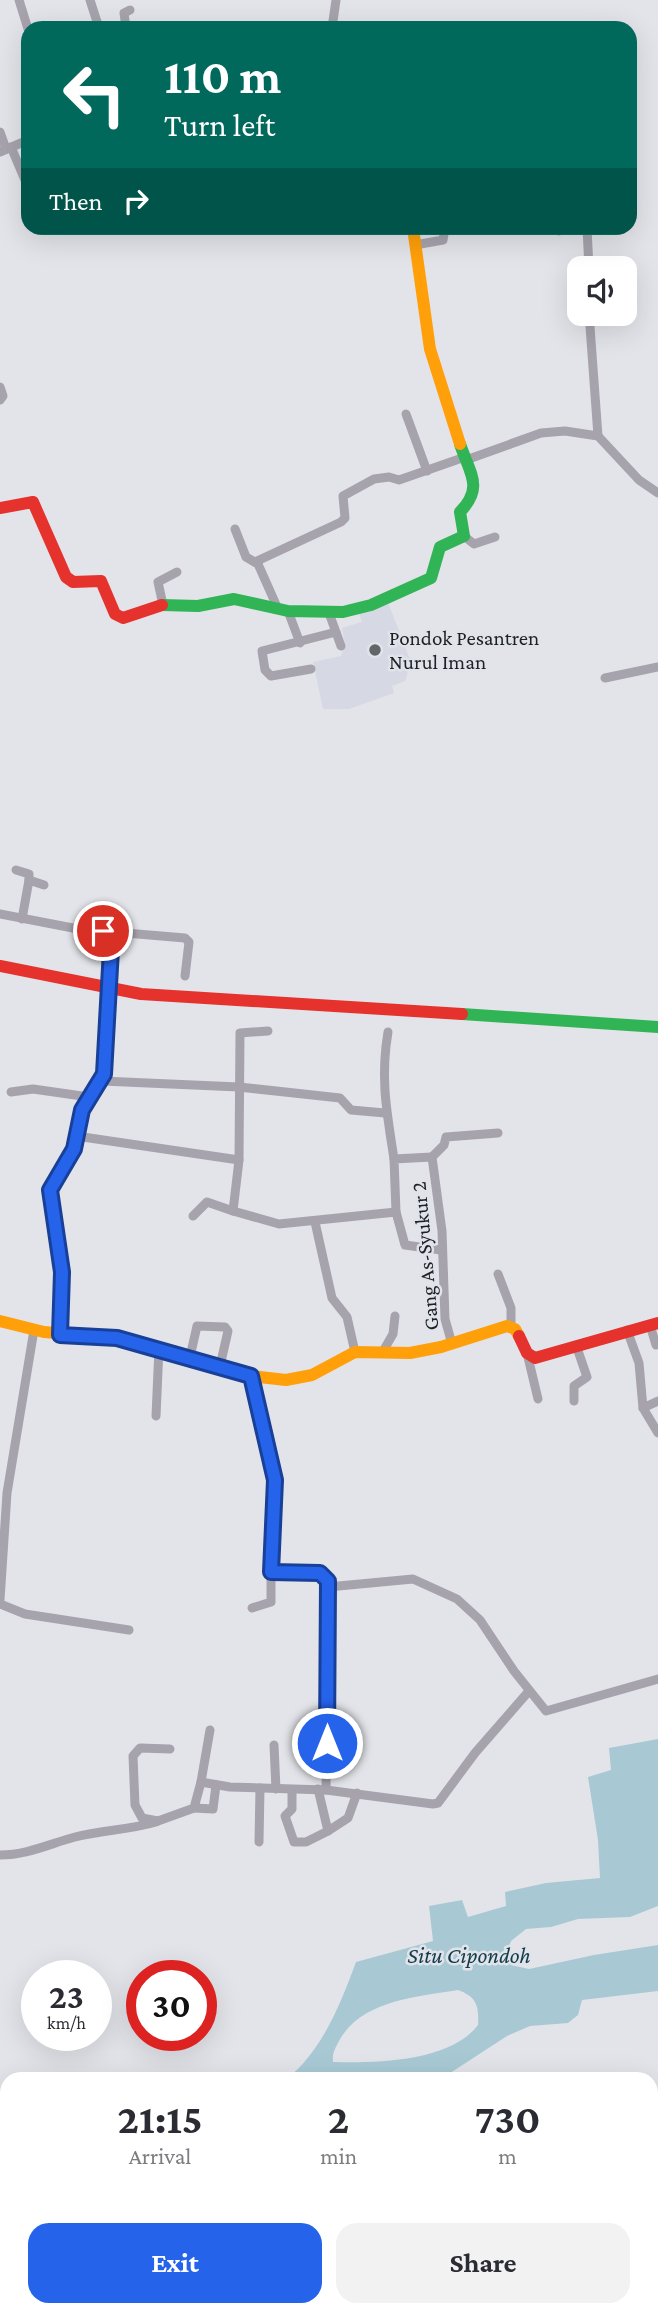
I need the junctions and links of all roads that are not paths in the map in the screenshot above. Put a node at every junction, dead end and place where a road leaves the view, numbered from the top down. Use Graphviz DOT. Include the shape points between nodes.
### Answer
graph roads {
  1 [pos="19,0"];
  2 [pos="90,0"];
  3 [pos="336,0"];
  4 [pos="130,10"];
  5 [pos="26,21"];
  6 [pos="97,21"];
  7 [pos="125,21"];
  8 [pos="333,21"];
  9 [pos="0,132"];
  10 [pos="6,149"];
  11 [pos="21,173"];
  12 [pos="414,235"];
  13 [pos="444,235"];
  14 [pos="587,235"];
  15 [pos="415,246"];
  16 [pos="588,256"];
  17 [pos="590,326"];
  18 [pos="0,387"];
  19 [pos="0,400"];
  20 [pos="406,414"];
  21 [pos="597,436"];
  22 [pos="465,458"];
  23 [pos="427,471"];
  24 [pos="658,493"];
  25 [pos="0,508"];
  26 [pos="235,529"];
  27 [pos="464,536"];
  28 [pos="495,537"];
  29 [pos="255,562"];
  30 [pos="177,572"];
  31 [pos="163,605"];
  32 [pos="283,610"];
  33 [pos="329,613"];
  34 [pos="336,632"];
  35 [pos="300,643"];
  36 [pos="341,646"];
  37 [pos="658,667"];
  38 [pos="311,669"];
  39 [pos="605,678"];
  40 [pos="16,870"];
  41 [pos="29,880"];
  42 [pos="44,884"];
  43 [pos="0,914"];
  44 [pos="22,919"];
  45 [pos="112,932"];
  46 [pos="0,967"];
  47 [pos="186,976"];
  48 [pos="110,989"];
  49 [pos="658,1027"];
  50 [pos="268,1031"];
  51 [pos="388,1032"];
  52 [pos="102,1081"];
  53 [pos="239,1087"];
  54 [pos="11,1092"];
  55 [pos="89,1097"];
  56 [pos="385,1113"];
  57 [pos="498,1133"];
  58 [pos="76,1136"];
  59 [pos="432,1157"];
  60 [pos="394,1159"];
  61 [pos="239,1160"];
  62 [pos="233,1211"];
  63 [pos="396,1212"];
  64 [pos="193,1216"];
  65 [pos="315,1222"];
  66 [pos="441,1250"];
  67 [pos="498,1274"];
  68 [pos="395,1316"];
  69 [pos="0,1321"];
  70 [pos="654,1324"];
  71 [pos="511,1326"];
  72 [pos="34,1330"];
  73 [pos="626,1330"];
  74 [pos="60,1335"];
  75 [pos="452,1344"];
  76 [pos="576,1345"];
  77 [pos="656,1345"];
  78 [pos="159,1348"];
  79 [pos="355,1352"];
  80 [pos="382,1353"];
  81 [pos="527,1353"];
  82 [pos="190,1357"];
  83 [pos="219,1366"];
  84 [pos="251,1376"];
  85 [pos="538,1399"];
  86 [pos="575,1401"];
  87 [pos="658,1401"];
  88 [pos="643,1408"];
  89 [pos="156,1416"];
  90 [pos="658,1433"];
  91 [pos="271,1572"];
  92 [pos="1,1583"];
  93 [pos="328,1587"];
  94 [pos="0,1602"];
  95 [pos="252,1608"];
  96 [pos="129,1630"];
  97 [pos="658,1679"];
  98 [pos="529,1691"];
  99 [pos="210,1730"];
  100 [pos="274,1745"];
  101 [pos="170,1749"];
  102 [pos="201,1783"];
  103 [pos="216,1785"];
  104 [pos="260,1788"];
  105 [pos="276,1789"];
  106 [pos="292,1790"];
  107 [pos="322,1790"];
  108 [pos="357,1793"];
  109 [pos="194,1808"];
  110 [pos="158,1821"];
  111 [pos="328,1831"];
  112 [pos="259,1842"];
  113 [pos="0,1855"];
  1 -- 5 [label="street"];
  2 -- 6 [label="street"];
  3 -- 8 [label="street"];
  4 -- 7 [label="street" via="124,13"];
  9 -- 10 [label="street"];
  10 -- 11 [label="street"];
  12 -- 15 [label="street"];
  13 -- 15 [label="street" via="443,240"];
  14 -- 16 [label="street"];
  15 -- 22 [label="street" via="430,349"];
  17 -- 21 [label="street"];
  18 -- 19 [label="street"];
  20 -- 23 [label="street"];
  21 -- 22 [label="street" via="541,433"];
  21 -- 24 [label="street"];
  22 -- 23 [label="street"];
  22 -- 27 [label="street" via="475,494 460,512"];
  23 -- 29 [label="street" via="399,480 386,477 364,482 343,496 345,518 341,522"];
  25 -- 31 [label="street" via="33,502 66,577 73,582 101,581 118,617"];
  26 -- 29 [label="street" via="246,557"];
  27 -- 28 [label="street" via="474,544"];
  27 -- 33 [label="street" via="440,547 431,578 371,605"];
  29 -- 32 [label="street"];
  30 -- 31 [label="street" via="158,583"];
  31 -- 32 [label="street" via="198,606 239,599"];
  32 -- 33 [label="street"];
  32 -- 35 [label="street"];
  33 -- 34 [label="street"];
  34 -- 35 [label="street"];
  34 -- 36 [label="street"];
  35 -- 38 [label="street" via="262,651 265,670 271,676"];
  37 -- 39 [label="street"];
  40 -- 41 [label="street" via="29,874"];
  41 -- 42 [label="street"];
  41 -- 44 [label="street"];
  43 -- 44 [label="street"];
  44 -- 45 [label="street"];
  45 -- 47 [label="street" via="188,939"];
  45 -- 48 [label="street"];
  46 -- 48 [label="street"];
  48 -- 49 [label="street"];
  48 -- 52 [label="street"];
  50 -- 53 [label="street" via="240,1033"];
  51 -- 56 [label="street" via="382,1066"];
  52 -- 53 [label="street"];
  52 -- 55 [label="street"];
  53 -- 56 [label="street" via="340,1098 351,1110"];
  53 -- 61 [label="street"];
  54 -- 55 [label="street" via="33,1089"];
  55 -- 58 [label="street"];
  56 -- 60 [label="street"];
  57 -- 59 [label="street, Gang As-Syukur 2" via="446,1137"];
  58 -- 61 [label="street"];
  58 -- 74 [label="street" via="74,1149 50,1190 62,1272"];
  59 -- 60 [label="street"];
  59 -- 66 [label="street, Gang As-Syukur 2"];
  60 -- 63 [label="street"];
  61 -- 62 [label="street"];
  62 -- 64 [label="street" via="207,1202"];
  62 -- 65 [label="street" via="279,1224"];
  63 -- 65 [label="street"];
  63 -- 66 [label="street" via="405,1245"];
  65 -- 79 [label="street" via="332,1298 347,1317"];
  66 -- 75 [label="street, Gang As-Syukur 2" via="444,1319"];
  67 -- 71 [label="street" via="511,1308"];
  68 -- 80 [label="street" via="393,1334"];
  69 -- 72 [label="street"];
  70 -- 73 [label="street"];
  70 -- 77 [label="street"];
  71 -- 75 [label="street"];
  71 -- 81 [label="street"];
  72 -- 74 [label="street"];
  72 -- 92 [label="street" via="7,1493"];
  73 -- 76 [label="street"];
  73 -- 88 [label="street" via="639,1363"];
  74 -- 78 [label="street" via="117,1338"];
  75 -- 80 [label="street" via="410,1353"];
  76 -- 81 [label="street" via="541,1357"];
  76 -- 86 [label="street" via="587,1377 574,1386"];
  78 -- 82 [label="street"];
  78 -- 89 [label="street"];
  79 -- 80 [label="street"];
  79 -- 84 [label="street" via="298,1380"];
  81 -- 85 [label="street"];
  82 -- 83 [label="street"];
  82 -- 83 [label="street" via="197,1326 225,1327 228,1331"];
  83 -- 84 [label="street"];
  84 -- 91 [label="street" via="275,1480"];
  87 -- 88 [label="street"];
  88 -- 90 [label="street"];
  91 -- 93 [label="street" via="320,1573 327,1576"];
  91 -- 95 [label="street" via="271,1602"];
  92 -- 94 [label="street"];
  93 -- 98 [label="street" via="413,1579 457,1599 480,1620"];
  93 -- 107 [label="street"];
  94 -- 96 [label="street" via="24,1614"];
  97 -- 98 [label="street" via="551,1711 542,1708"];
  98 -- 108 [label="street" via="438,1803"];
  99 -- 102 [label="street"];
  100 -- 105 [label="street"];
  101 -- 110 [label="street" via="140,1748 133,1756 138,1812 142,1818"];
  102 -- 103 [label="street"];
  102 -- 109 [label="street"];
  103 -- 104 [label="street"];
  103 -- 109 [label="street" via="213,1809"];
  104 -- 105 [label="street"];
  104 -- 112 [label="street"];
  105 -- 106 [label="street"];
  106 -- 107 [label="street"];
  106 -- 111 [label="street" via="292,1809 285,1816 294,1842 306,1842"];
  107 -- 108 [label="street"];
  107 -- 111 [label="street"];
  108 -- 111 [label="street" via="348,1818"];
  109 -- 110 [label="street"];
  110 -- 113 [label="street" via="75,1837 18,1855"];
}
